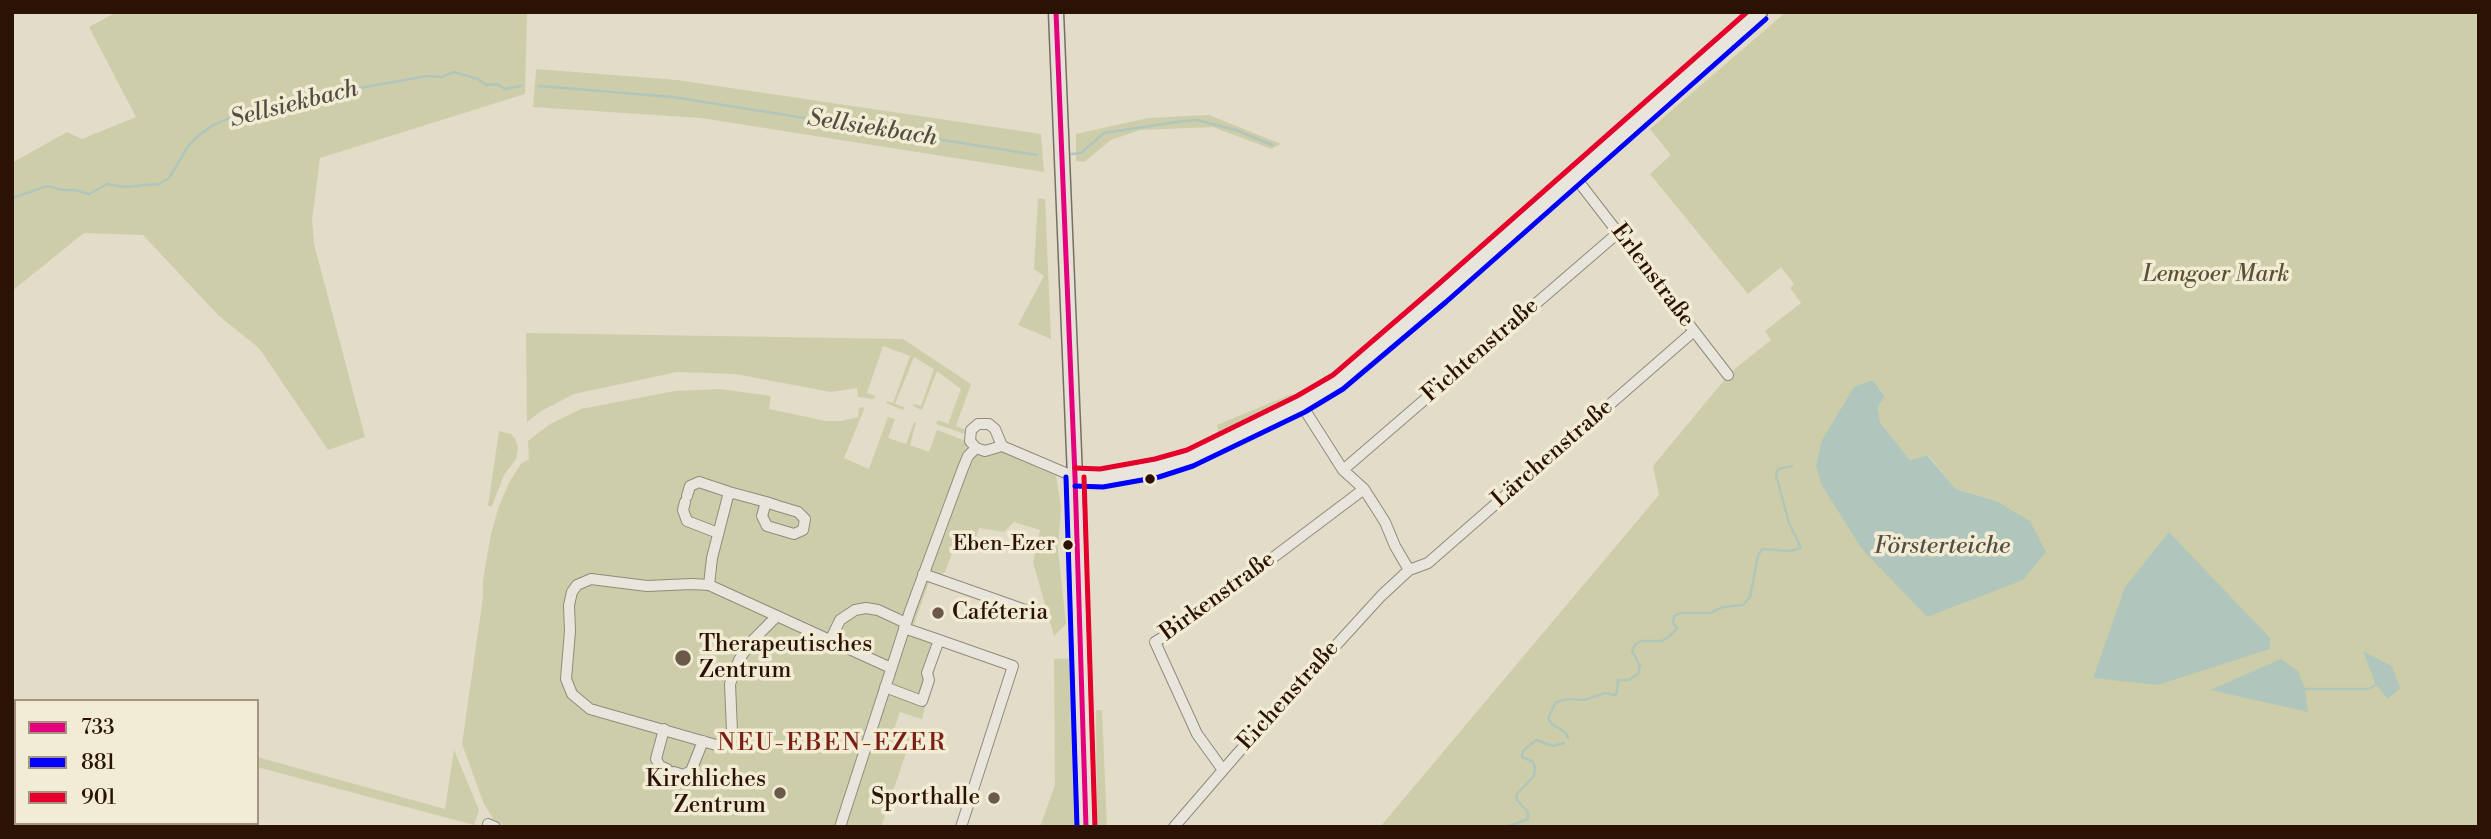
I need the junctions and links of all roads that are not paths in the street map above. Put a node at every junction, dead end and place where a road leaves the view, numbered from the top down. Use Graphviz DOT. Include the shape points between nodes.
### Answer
graph roads {
  1 [pos="1056,12"];
  2 [pos="1760,12"];
  3 [pos="1575,177"];
  4 [pos="1619,232"];
  5 [pos="1694,331"];
  6 [pos="1728,375"];
  7 [pos="1301,404"];
  8 [pos="1002,446"];
  9 [pos="976,448"];
  10 [pos="1343,470"];
  11 [pos="1075,477"];
  12 [pos="1364,489"];
  13 [pos="729,492"];
  14 [pos="766,502"];
  15 [pos="718,533"];
  16 [pos="1409,570"];
  17 [pos="923,574"];
  18 [pos="709,585"];
  19 [pos="1028,611"];
  20 [pos="776,617"];
  21 [pos="905,625"];
  22 [pos="939,640"];
  23 [pos="830,641"];
  24 [pos="891,668"];
  25 [pos="885,687"];
  26 [pos="664,729"];
  27 [pos="703,741"];
  28 [pos="1223,770"];
  29 [pos="841,826"];
  30 [pos="961,827"];
  31 [pos="1086,827"];
  32 [pos="1174,827"];
  1 -- 11 [label="main road"];
  2 -- 3 [label="main road"];
  3 -- 4 [label="street, Erlenstraße"];
  3 -- 7 [label="main road" via="1372,354"];
  4 -- 5 [label="street, Erlenstraße"];
  4 -- 10 [label="street, Fichtenstraße"];
  5 -- 6 [label="street, Erlenstraße"];
  5 -- 16 [label="street, Lärchenstraße" via="1428,563"];
  7 -- 10 [label="street"];
  7 -- 11 [label="main road" via="1191,458 1101,478"];
  8 -- 9 [label="street"];
  8 -- 9 [label="street" via="995,429 978,424 971,430 970,441"];
  8 -- 11 [label="street"];
  9 -- 17 [label="street" via="968,456"];
  10 -- 12 [label="street"];
  11 -- 31 [label="main road"];
  12 -- 16 [label="street"];
  12 -- 28 [label="street, Birkenstraße" via="1185,624 1154,642 1197,734"];
  13 -- 14 [label="street"];
  13 -- 15 [label="street"];
  13 -- 15 [label="street" via="699,482 690,486 682,510 687,520"];
  15 -- 18 [label="street"];
  16 -- 28 [label="street, Eichenstraße"];
  17 -- 19 [label="street"];
  17 -- 21 [label="street"];
  18 -- 20 [label="street"];
  18 -- 26 [label="street" via="647,586 591,579 572,592 566,665 572,694 590,709"];
  20 -- 23 [label="street"];
  20 -- 27 [label="street" via="746,648 730,684 730,737 721,744"];
  21 -- 22 [label="street"];
  21 -- 23 [label="street" via="878,610 855,610 840,620"];
  21 -- 24 [label="street"];
  22 -- 25 [label="street" via="922,701"];
  22 -- 30 [label="street" via="1013,666"];
  23 -- 24 [label="street"];
  24 -- 25 [label="street"];
  25 -- 29 [label="street"];
  26 -- 27 [label="street"];
  26 -- 27 [label="street" via="656,759 660,766 683,775 691,771"];
  28 -- 32 [label="street, Eichenstraße"];
}
